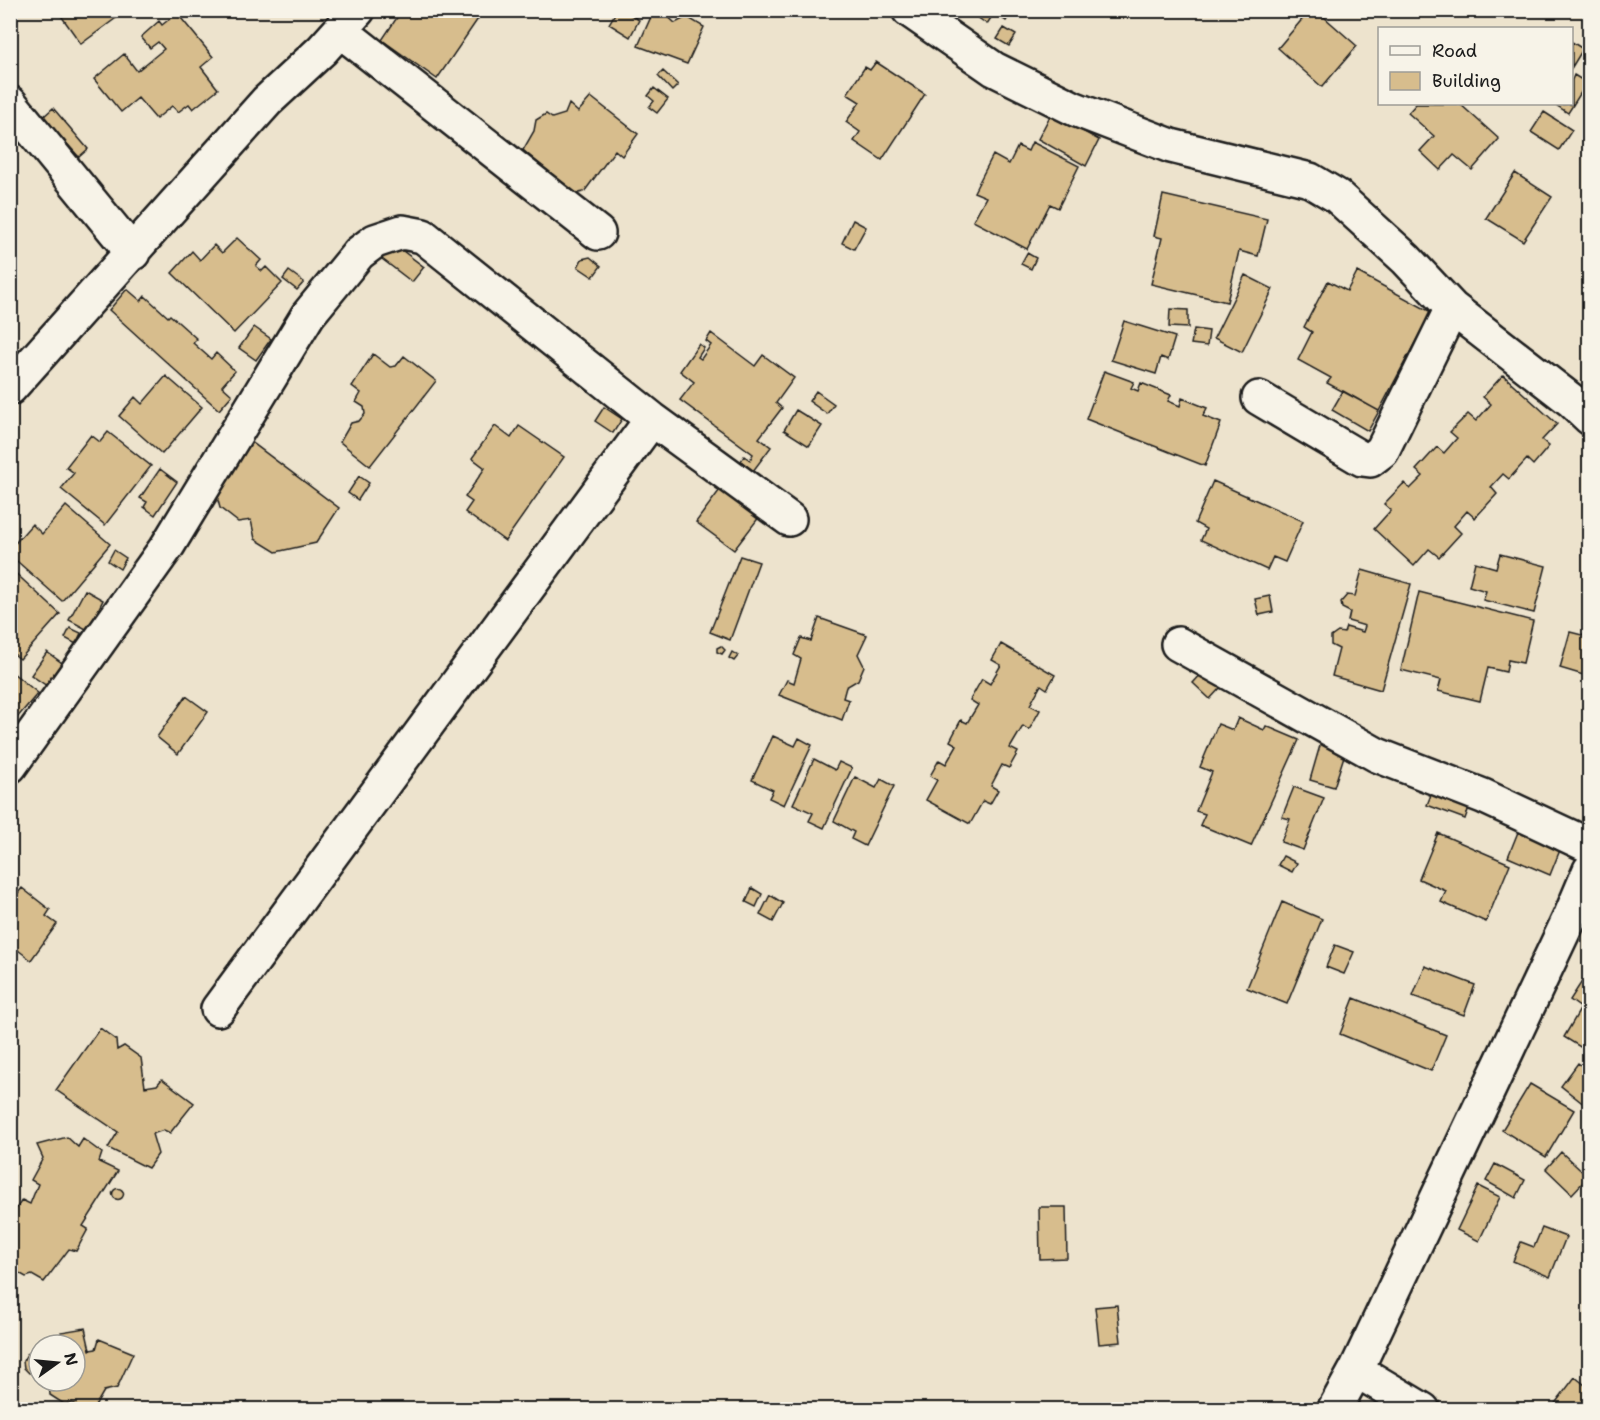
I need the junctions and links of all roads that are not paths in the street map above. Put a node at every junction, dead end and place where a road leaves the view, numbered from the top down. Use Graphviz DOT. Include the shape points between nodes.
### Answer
graph roads {
  1 [pos="909,10"];
  2 [pos="350,21"];
  3 [pos="10,102"];
  4 [pos="598,233"];
  5 [pos="133,253"];
  6 [pos="1452,308"];
  7 [pos="10,388"];
  8 [pos="1259,398"];
  9 [pos="652,418"];
  10 [pos="1590,418"];
  11 [pos="789,519"];
  12 [pos="1178,644"];
  13 [pos="10,766"];
  14 [pos="1590,846"];
  15 [pos="1590,870"];
  16 [pos="218,1009"];
  17 [pos="1356,1370"];
  18 [pos="1334,1410"];
  19 [pos="1423,1410"];
  1 -- 6 [label="street" via="994,69 1075,109 1171,146 1310,180 1364,218"];
  2 -- 4 [label="street"];
  2 -- 5 [label="street" via="267,101"];
  3 -- 5 [label="street"];
  5 -- 7 [label="street"];
  6 -- 8 [label="street" via="1382,451 1370,460 1362,459"];
  6 -- 10 [label="street"];
  9 -- 11 [label="street"];
  9 -- 13 [label="street" via="423,236 402,232 375,241 359,253 308,315 168,545"];
  9 -- 16 [label="street"];
  12 -- 14 [label="street" via="1377,755 1483,796"];
  15 -- 17 [label="street"];
  17 -- 18 [label="street"];
  17 -- 19 [label="street"];
}
